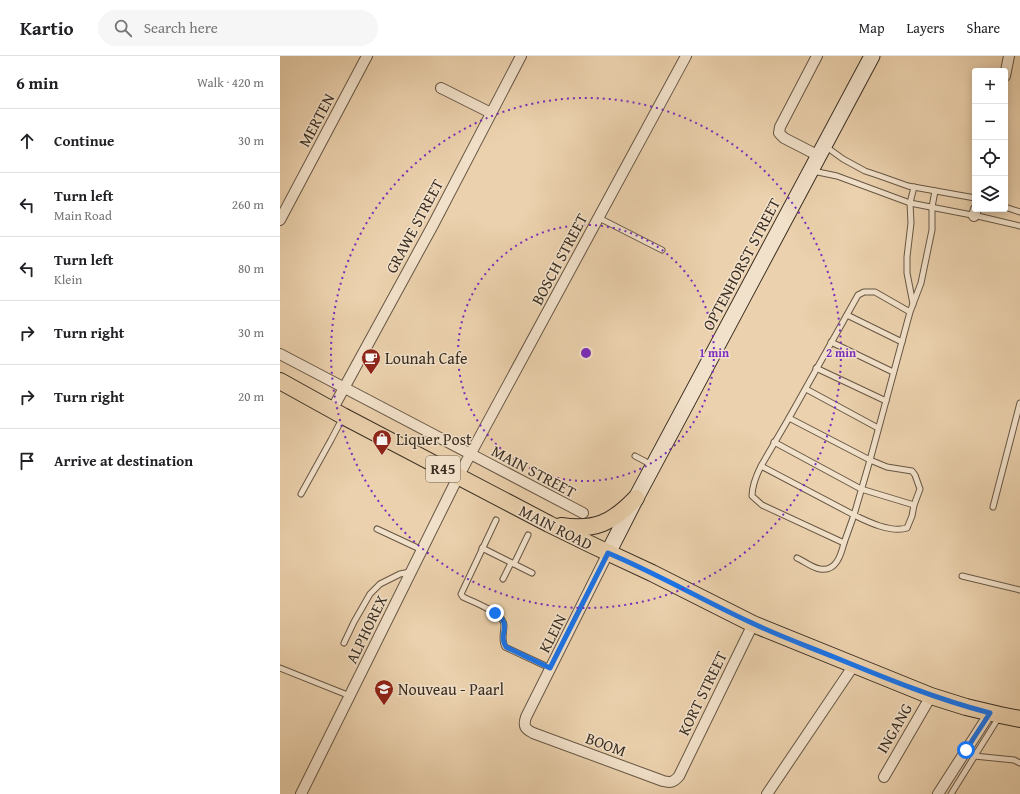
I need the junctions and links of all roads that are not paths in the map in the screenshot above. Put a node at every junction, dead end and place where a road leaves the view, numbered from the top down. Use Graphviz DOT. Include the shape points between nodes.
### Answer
graph roads {
  1 [pos="367,56"];
  2 [pos="522,56"];
  3 [pos="686,56"];
  4 [pos="817,56"];
  5 [pos="872,56"];
  6 [pos="1010,56"];
  7 [pos="1007,68"];
  8 [pos="441,88"];
  9 [pos="491,113"];
  10 [pos="822,151"];
  11 [pos="811,170"];
  12 [pos="914,187"];
  13 [pos="935,191"];
  14 [pos="972,197"];
  15 [pos="910,203"];
  16 [pos="932,207"];
  17 [pos="1008,208"];
  18 [pos="972,212"];
  19 [pos="975,212"];
  20 [pos="1020,212"];
  21 [pos="599,218"];
  22 [pos="280,220"];
  23 [pos="1020,226"];
  24 [pos="662,250"];
  25 [pos="914,304"];
  26 [pos="910,312"];
  27 [pos="847,315"];
  28 [pos="831,342"];
  29 [pos="902,342"];
  30 [pos="280,354"];
  31 [pos="816,368"];
  32 [pos="894,372"];
  33 [pos="280,381"];
  34 [pos="344,388"];
  35 [pos="806,389"];
  36 [pos="886,401"];
  37 [pos="1020,403"];
  38 [pos="338,413"];
  39 [pos="789,418"];
  40 [pos="878,428"];
  41 [pos="774,442"];
  42 [pos="470,454"];
  43 [pos="635,456"];
  44 [pos="870,460"];
  45 [pos="653,466"];
  46 [pos="761,466"];
  47 [pos="458,476"];
  48 [pos="862,489"];
  49 [pos="301,494"];
  50 [pos="636,498"];
  51 [pos="914,505"];
  52 [pos="993,507"];
  53 [pos="583,513"];
  54 [pos="854,515"];
  55 [pos="496,520"];
  56 [pos="550,524"];
  57 [pos="377,529"];
  58 [pos="528,535"];
  59 [pos="844,543"];
  60 [pos="482,548"];
  61 [pos="422,550"];
  62 [pos="608,553"];
  63 [pos="797,558"];
  64 [pos="513,564"];
  65 [pos="411,572"];
  66 [pos="532,573"];
  67 [pos="962,576"];
  68 [pos="503,579"];
  69 [pos="1020,590"];
  70 [pos="753,624"];
  71 [pos="344,643"];
  72 [pos="854,665"];
  73 [pos="280,668"];
  74 [pos="550,668"];
  75 [pos="350,696"];
  76 [pos="931,696"];
  77 [pos="995,714"];
  78 [pos="1020,719"];
  79 [pos="524,726"];
  80 [pos="974,756"];
  81 [pos="1020,763"];
  82 [pos="679,776"];
  83 [pos="884,776"];
  84 [pos="301,794"];
  85 [pos="767,794"];
  86 [pos="938,794"];
  87 [pos="951,794"];
  1 -- 22 [label="street, MERTEN"];
  2 -- 9 [label="street, GRAWE STREET"];
  3 -- 21 [label="street, BOSCH STREET"];
  4 -- 10 [label="street" via="779,133 784,138"];
  5 -- 10 [label="main road, OPTENHORST STREET"];
  6 -- 7 [label="street"];
  8 -- 9 [label="street"];
  9 -- 34 [label="street, GRAWE STREET"];
  10 -- 11 [label="main road, OPTENHORST STREET"];
  10 -- 12 [label="lane" via="865,171"];
  11 -- 15 [label="lane" via="837,176"];
  11 -- 45 [label="main road, OPTENHORST STREET"];
  12 -- 13 [label="lane"];
  12 -- 15 [label="lane"];
  13 -- 14 [label="lane"];
  13 -- 16 [label="lane"];
  15 -- 16 [label="lane"];
  15 -- 25 [label="lane" via="907,273"];
  16 -- 18 [label="lane"];
  16 -- 25 [label="lane" via="932,230"];
  17 -- 20 [label="lane"];
  19 -- 23 [label="lane"];
  21 -- 24 [label="lane"];
  21 -- 42 [label="street, BOSCH STREET"];
  25 -- 26 [label="lane"];
  26 -- 27 [label="lane" via="875,292 864,292 858,295"];
  26 -- 29 [label="lane"];
  27 -- 28 [label="lane"];
  27 -- 29 [label="lane"];
  28 -- 31 [label="lane"];
  28 -- 32 [label="lane"];
  29 -- 32 [label="lane"];
  30 -- 34 [label="street, MAIN STREET"];
  31 -- 35 [label="lane"];
  31 -- 36 [label="lane"];
  32 -- 36 [label="lane"];
  33 -- 38 [label="main road, MAIN ROAD / R45"];
  34 -- 38 [label="street, GRAWE STREET"];
  34 -- 42 [label="street, MAIN STREET"];
  35 -- 39 [label="lane"];
  35 -- 40 [label="lane"];
  36 -- 40 [label="lane"];
  37 -- 52 [label="lane"];
  38 -- 47 [label="main road, MAIN ROAD / R45"];
  38 -- 49 [label="lane" via="331,440"];
  39 -- 41 [label="lane"];
  39 -- 44 [label="lane"];
  40 -- 44 [label="lane"];
  41 -- 46 [label="lane"];
  41 -- 48 [label="lane"];
  42 -- 47 [label="street, BOSCH STREET"];
  42 -- 53 [label="street, MAIN STREET"];
  43 -- 45 [label="lane"];
  44 -- 48 [label="lane"];
  44 -- 51 [label="lane" via="887,467 912,471 920,489"];
  45 -- 50 [label="main road, OPTENHORST STREET"];
  46 -- 54 [label="lane"];
  46 -- 59 [label="lane" via="752,488 752,496 762,505"];
  47 -- 56 [label="main road, MAIN ROAD / R45"];
  47 -- 61 [label="street, ALPHOREX"];
  48 -- 51 [label="lane"];
  48 -- 54 [label="lane"];
  50 -- 56 [label="main road" via="619,514 596,526 574,528"];
  50 -- 62 [label="main road, OPTENHORST STREET"];
  51 -- 54 [label="lane" via="907,528 903,530 878,525"];
  54 -- 59 [label="lane"];
  55 -- 60 [label="lane"];
  56 -- 62 [label="main road, MAIN ROAD / R45"];
  57 -- 61 [label="lane"];
  58 -- 64 [label="lane"];
  59 -- 63 [label="lane" via="841,555 829,569 820,569"];
  60 -- 64 [label="lane"];
  60 -- 74 [label="lane" via="461,594 501,617 504,622 503,643 506,647"];
  61 -- 65 [label="street, ALPHOREX"];
  62 -- 70 [label="main road, MAIN ROAD / R45"];
  62 -- 74 [label="street, KLEIN"];
  64 -- 66 [label="lane"];
  64 -- 68 [label="lane"];
  65 -- 71 [label="lane" via="400,574 380,584 370,594"];
  65 -- 75 [label="street, ALPHOREX"];
  67 -- 69 [label="lane"];
  70 -- 72 [label="main road, MAIN ROAD / R45"];
  70 -- 82 [label="street, KORT STREET"];
  72 -- 76 [label="main road, MAIN ROAD / R45"];
  72 -- 85 [label="street"];
  73 -- 75 [label="lane"];
  74 -- 79 [label="street, KLEIN"];
  75 -- 84 [label="street, ALPHOREX"];
  76 -- 77 [label="main road, MAIN ROAD / R45"];
  76 -- 83 [label="street, INGANG"];
  77 -- 78 [label="main road, MAIN ROAD / R45"];
  77 -- 80 [label="lane"];
  77 -- 86 [label="street"];
  79 -- 82 [label="street, BOOM" via="533,733 663,781 672,782"];
  80 -- 81 [label="lane" via="1014,760"];
  80 -- 87 [label="lane"];
}
